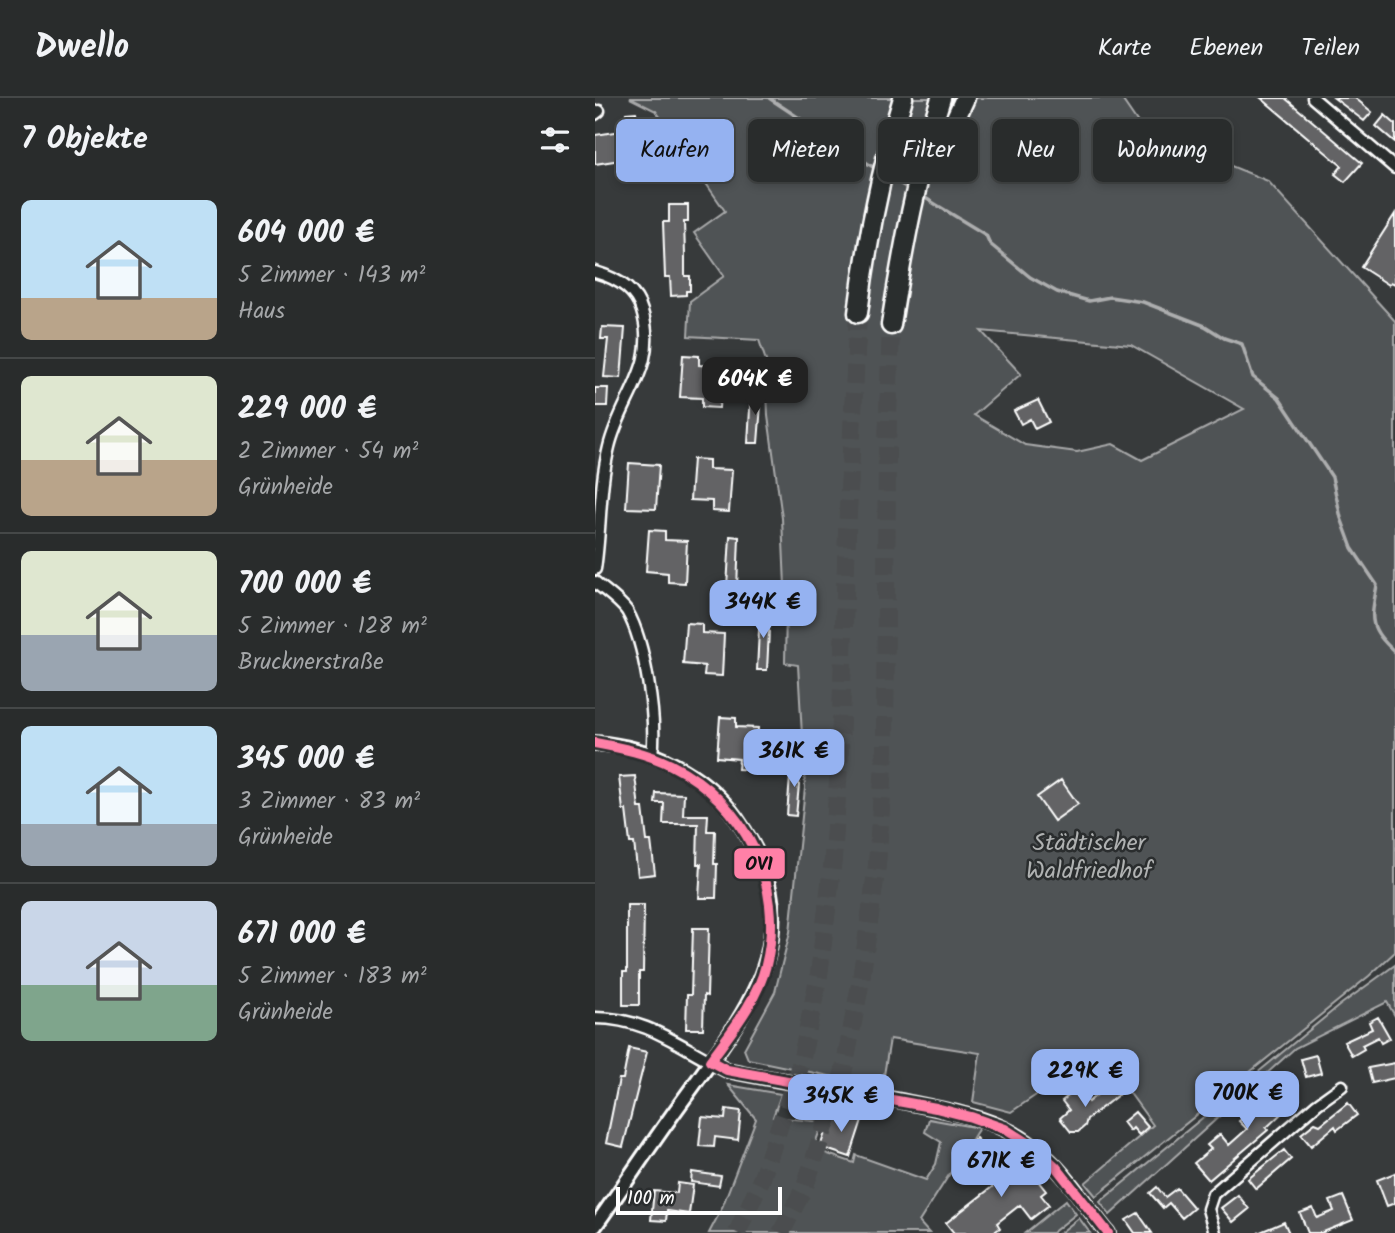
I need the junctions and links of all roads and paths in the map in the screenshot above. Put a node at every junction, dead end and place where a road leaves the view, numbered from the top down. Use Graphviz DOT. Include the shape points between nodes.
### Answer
graph roads {
  1 [pos="903,98"];
  2 [pos="941,98"];
  3 [pos="965,98"];
  4 [pos="1313,98"];
  5 [pos="935,119"];
  6 [pos="955,119"];
  7 [pos="1395,169"];
  8 [pos="917,182"];
  9 [pos="595,272"];
  10 [pos="858,313"];
  11 [pos="891,325"];
  12 [pos="595,569"];
  13 [pos="595,582"];
  14 [pos="595,743"];
  15 [pos="652,754"];
  16 [pos="595,1018"];
  17 [pos="710,1062"];
  18 [pos="1342,1086"];
  19 [pos="595,1226"];
  20 [pos="1105,1230"];
  21 [pos="1215,1233"];
  1 -- 10 [label="highway" via="877,198"];
  2 -- 5 [label="highway"];
  3 -- 6 [label="highway"];
  4 -- 7 [label="street"];
  8 -- 11 [label="highway"];
  9 -- 12 [label="street" via="625,285 641,305 647,342 640,374 609,447"];
  13 -- 15 [label="street" via="627,611 637,638 654,734"];
  14 -- 15 [label="street"];
  15 -- 17 [label="street" via="686,772 731,812 768,878 772,922 766,965 743,1013"];
  16 -- 17 [label="street" via="645,1026"];
  17 -- 19 [label="street"];
  17 -- 20 [label="street" via="745,1074 888,1099 999,1125 1035,1147 1055,1166"];
  18 -- 21 [label="street" via="1213,1194 1208,1209"];
}
